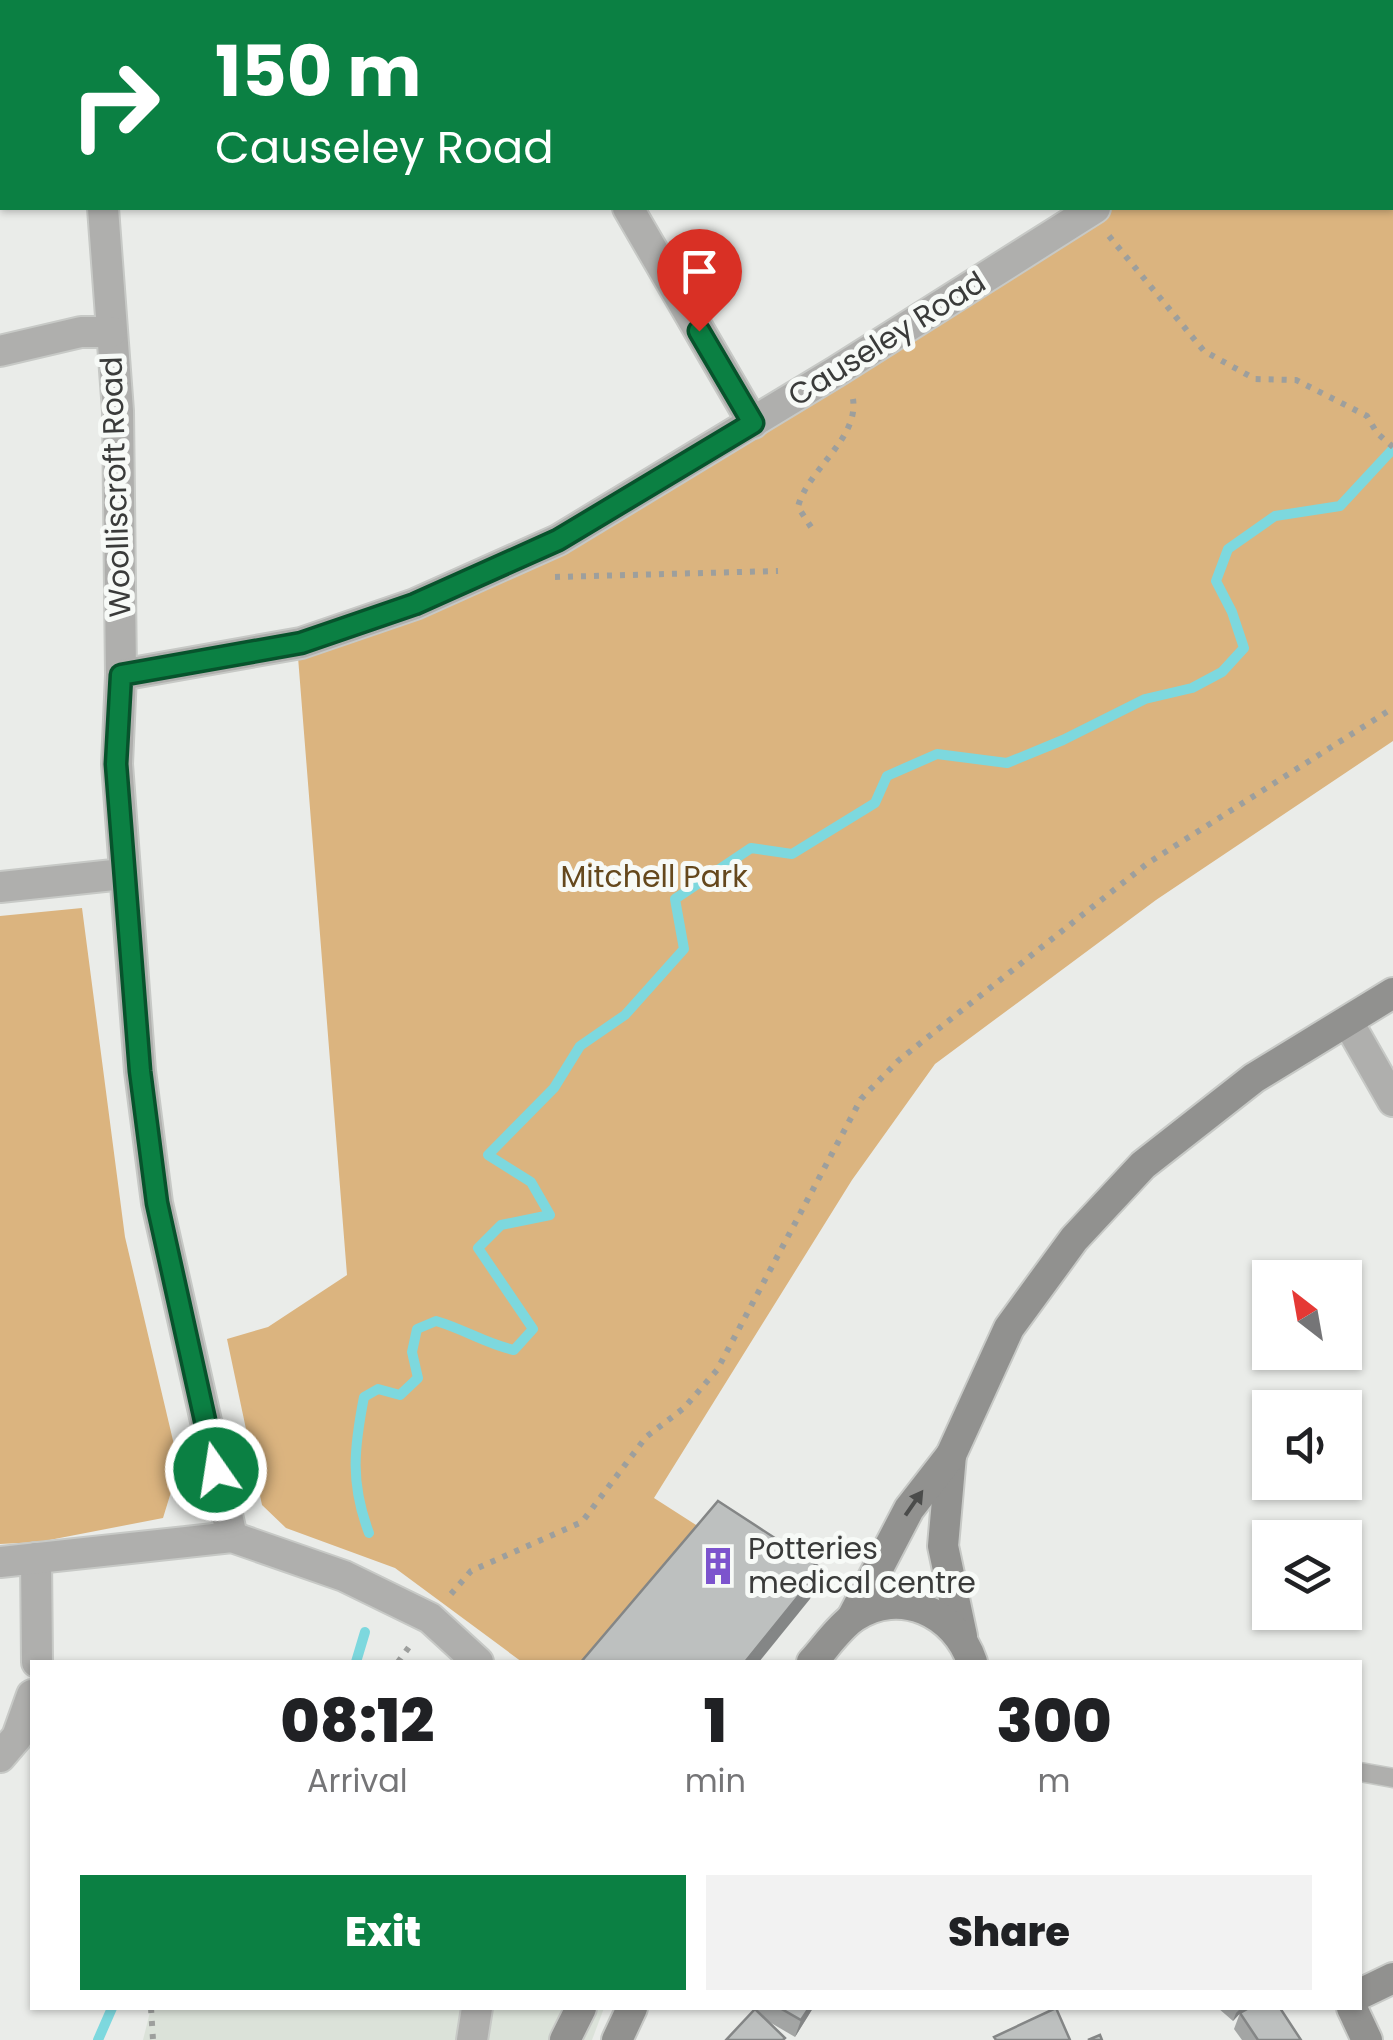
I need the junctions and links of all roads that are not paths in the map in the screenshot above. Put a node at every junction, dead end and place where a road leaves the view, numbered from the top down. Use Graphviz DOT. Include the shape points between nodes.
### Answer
graph roads {
  1 [pos="103,210"];
  2 [pos="629,210"];
  3 [pos="1092,210"];
  4 [pos="111,332"];
  5 [pos="0,351"];
  6 [pos="753,423"];
  7 [pos="121,675"];
  8 [pos="123,874"];
  9 [pos="0,887"];
  10 [pos="1393,993"];
  11 [pos="1348,1022"];
  12 [pos="1393,1101"];
  13 [pos="951,1455"];
  14 [pos="232,1537"];
  15 [pos="36,1558"];
  16 [pos="0,1562"];
  17 [pos="846,1625"];
  18 [pos="967,1649"];
  19 [pos="38,1660"];
  20 [pos="476,1660"];
  21 [pos="814,1660"];
  22 [pos="826,1660"];
  23 [pos="30,1700"];
  24 [pos="0,1757"];
  25 [pos="1362,1772"];
  26 [pos="1393,1778"];
  27 [pos="1393,1978"];
  28 [pos="1362,1993"];
  29 [pos="478,2010"];
  30 [pos="580,2010"];
  31 [pos="631,2010"];
  32 [pos="1353,2010"];
  33 [pos="472,2040"];
  34 [pos="565,2040"];
  35 [pos="616,2040"];
  36 [pos="1367,2040"];
  1 -- 4 [label="street, Woolliscroft Road"];
  2 -- 6 [label="street"];
  3 -- 6 [label="street, Causeley Road"];
  4 -- 5 [label="street" via="81,332"];
  4 -- 7 [label="street, Woolliscroft Road"];
  6 -- 7 [label="street, Causeley Road" via="558,540 415,604 301,643"];
  7 -- 8 [label="street, Woolliscroft Road" via="116,764"];
  8 -- 9 [label="street"];
  8 -- 14 [label="street, Woolliscroft Road" via="157,1203"];
  10 -- 11 [label="street"];
  11 -- 12 [label="street"];
  11 -- 13 [label="street" via="1254,1078 1157,1154 1074,1240 1010,1328"];
  17 -- 13 [label="street, one-way" via="909,1509"];
  13 -- 18 [label="street" via="943,1546"];
  14 -- 15 [label="street"];
  14 -- 20 [label="street" via="344,1576 430,1618"];
  15 -- 16 [label="street"];
  15 -- 19 [label="street"];
  17 -- 18 [label="street" via="874,1608 918,1607 942,1618"];
  17 -- 21 [label="street"];
  17 -- 22 [label="street"];
  23 -- 24 [label="street" via="17,1737"];
  25 -- 26 [label="lane"];
  27 -- 28 [label="street"];
  29 -- 33 [label="street"];
  30 -- 34 [label="street"];
  31 -- 35 [label="street"];
  32 -- 36 [label="street"];
}
